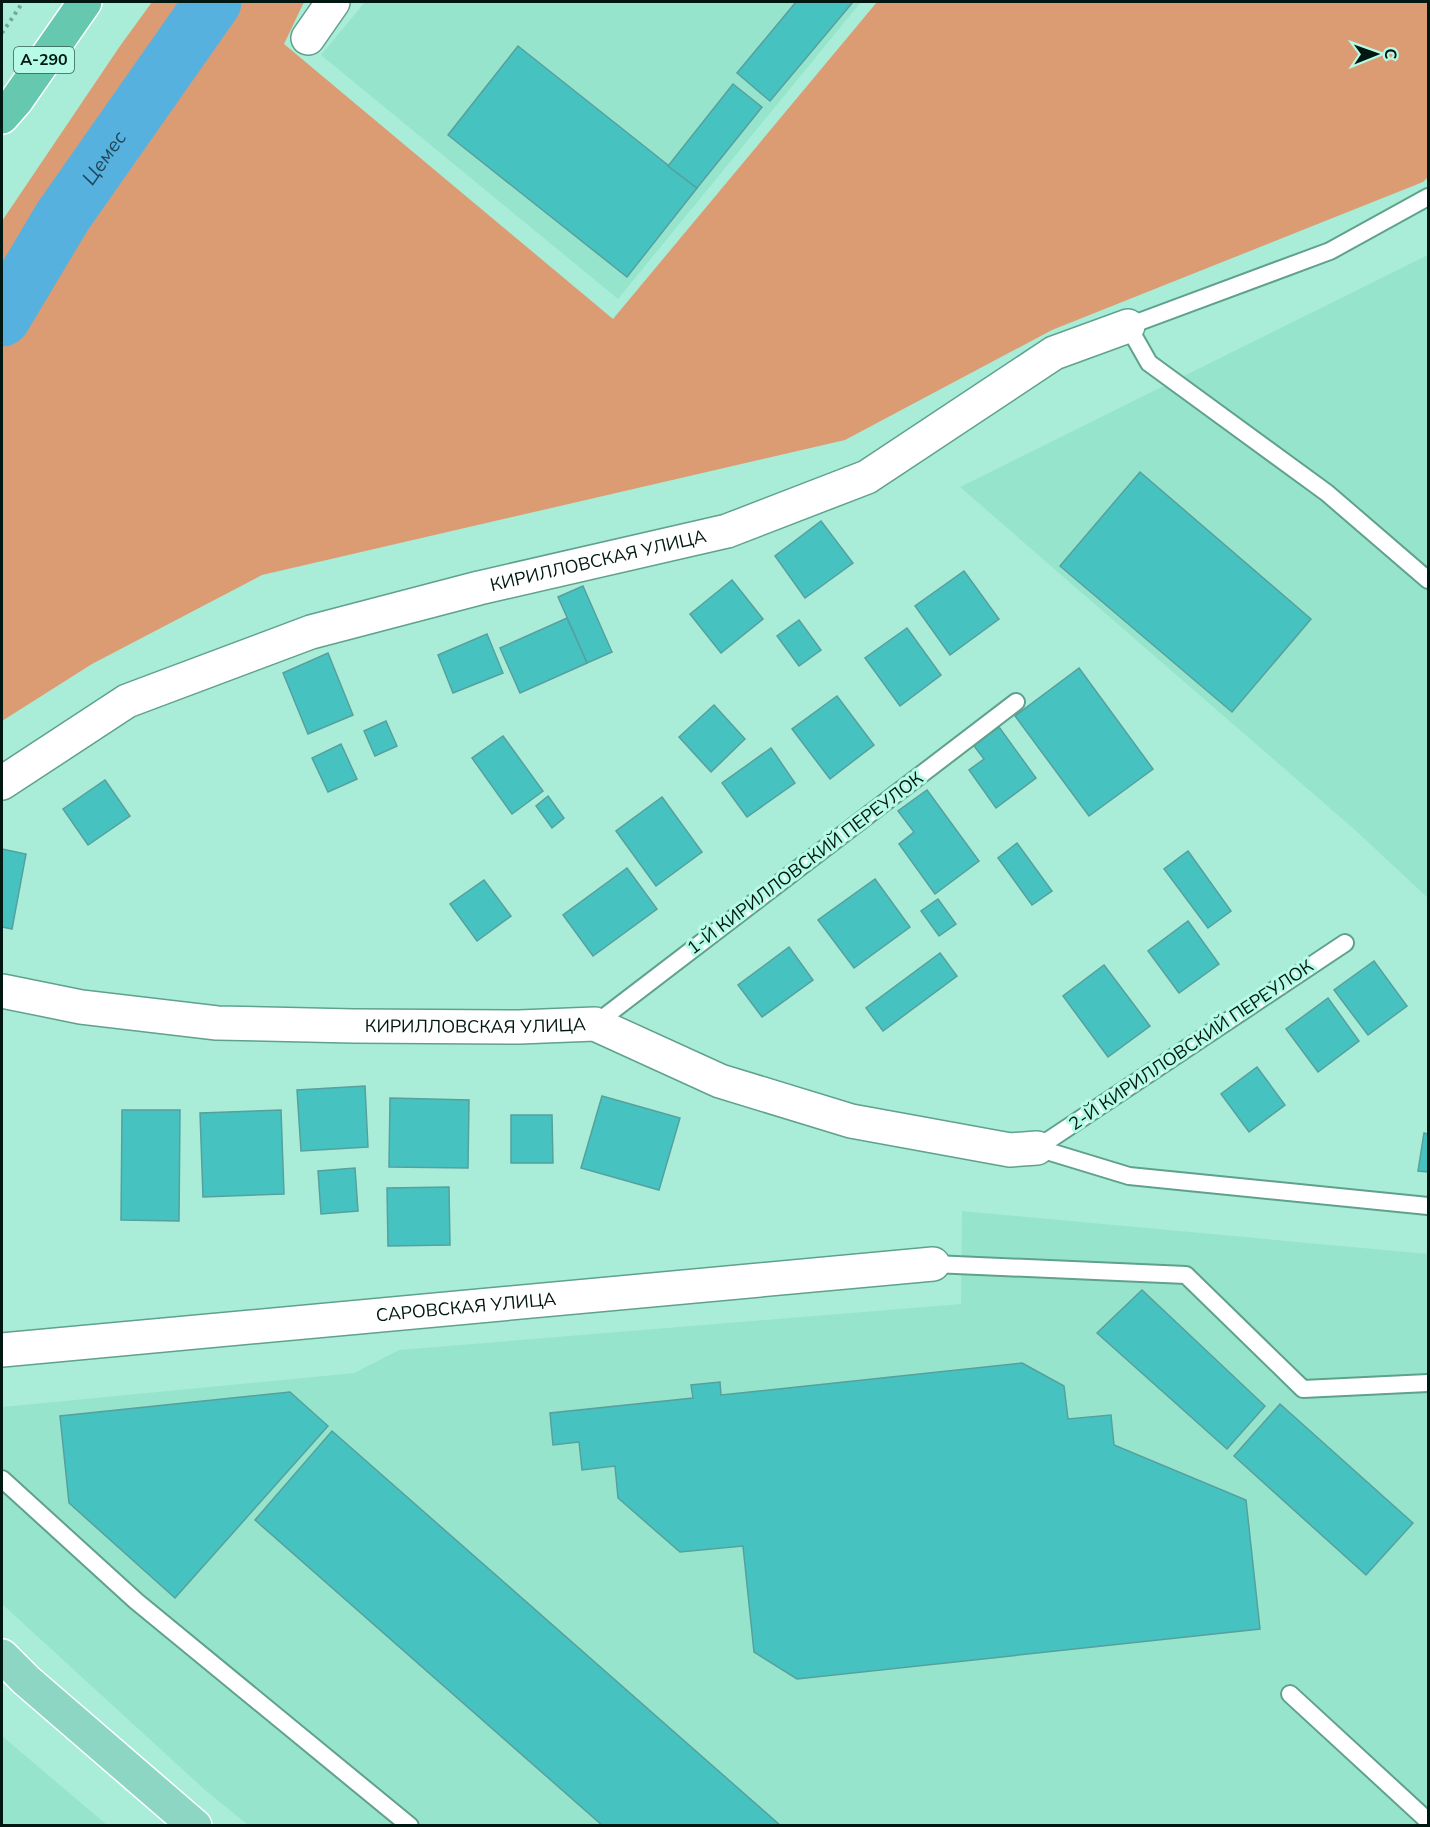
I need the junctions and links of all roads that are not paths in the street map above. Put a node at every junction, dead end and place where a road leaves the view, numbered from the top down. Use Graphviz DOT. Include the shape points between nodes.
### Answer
graph roads {
  1 [pos="85,2"];
  2 [pos="333,2"];
  3 [pos="308,38"];
  4 [pos="6,100"];
  5 [pos="1428,197"];
  6 [pos="1128,326"];
  7 [pos="1428,580"];
  8 [pos="1016,702"];
  9 [pos="2,783"];
  10 [pos="1345,943"];
  11 [pos="2,991"];
  12 [pos="594,1024"];
  13 [pos="1037,1148"];
  14 [pos="1428,1206"];
  15 [pos="933,1264"];
  16 [pos="2,1350"];
  17 [pos="1428,1383"];
  18 [pos="2,1479"];
  19 [pos="2,1656"];
  20 [pos="1290,1694"];
  21 [pos="1428,1821"];
  22 [pos="195,1826"];
  23 [pos="410,1826"];
  1 -- 4 [label="highway, А-290"];
  2 -- 3 [label="street"];
  5 -- 6 [label="lane" via="1330,251"];
  6 -- 7 [label="lane" via="1149,363 1327,493"];
  6 -- 9 [label="street, КИРИЛЛОВСКАЯ УЛИЦА" via="1054,354 867,477 728,531 479,588 311,632 127,701"];
  8 -- 12 [label="lane, 1-Й КИРИЛЛОВСКИЙ ПЕРЕУЛОК"];
  10 -- 13 [label="lane, 2-Й КИРИЛЛОВСКИЙ ПЕРЕУЛОК"];
  11 -- 12 [label="street, КИРИЛЛОВСКАЯ УЛИЦА" via="81,1007 217,1023 483,1027"];
  12 -- 13 [label="street, КИРИЛЛОВСКАЯ УЛИЦА" via="720,1081 851,1121 1010,1150"];
  13 -- 14 [label="lane" via="1129,1176"];
  15 -- 16 [label="street, САРОВСКАЯ УЛИЦА"];
  15 -- 17 [label="lane" via="1186,1275 1304,1389"];
  18 -- 23 [label="lane" via="136,1601"];
  19 -- 22 [label="main road"];
  20 -- 21 [label="lane"];
}
